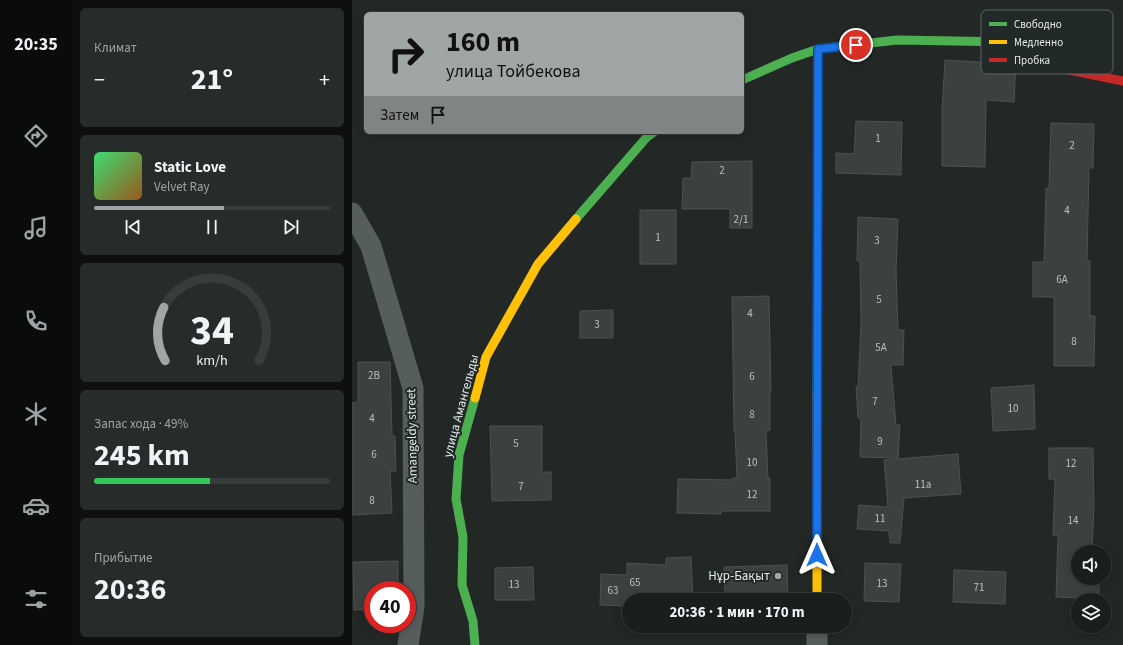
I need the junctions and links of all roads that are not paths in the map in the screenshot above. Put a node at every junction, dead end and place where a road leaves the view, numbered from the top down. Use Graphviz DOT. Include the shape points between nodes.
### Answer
graph roads {
  1 [pos="981,41"];
  2 [pos="818,49"];
  3 [pos="1093,74"];
  4 [pos="744,79"];
  5 [pos="1123,80"];
  6 [pos="651,134"];
  7 [pos="352,213"];
  8 [pos="817,593"];
  9 [pos="817,633"];
  10 [pos="408,645"];
  11 [pos="475,645"];
  12 [pos="817,645"];
  1 -- 2 [label="street" via="897,40"];
  2 -- 4 [label="street"];
  2 -- 8 [label="street"];
  3 -- 5 [label="street"];
  6 -- 11 [label="street, улица Амангельды" via="538,264 486,357 459,455 456,499 463,537 462,585 473,621"];
  7 -- 10 [label="street, Amangeldy street" via="371,246 413,388 414,607"];
  9 -- 12 [label="street"];
}
